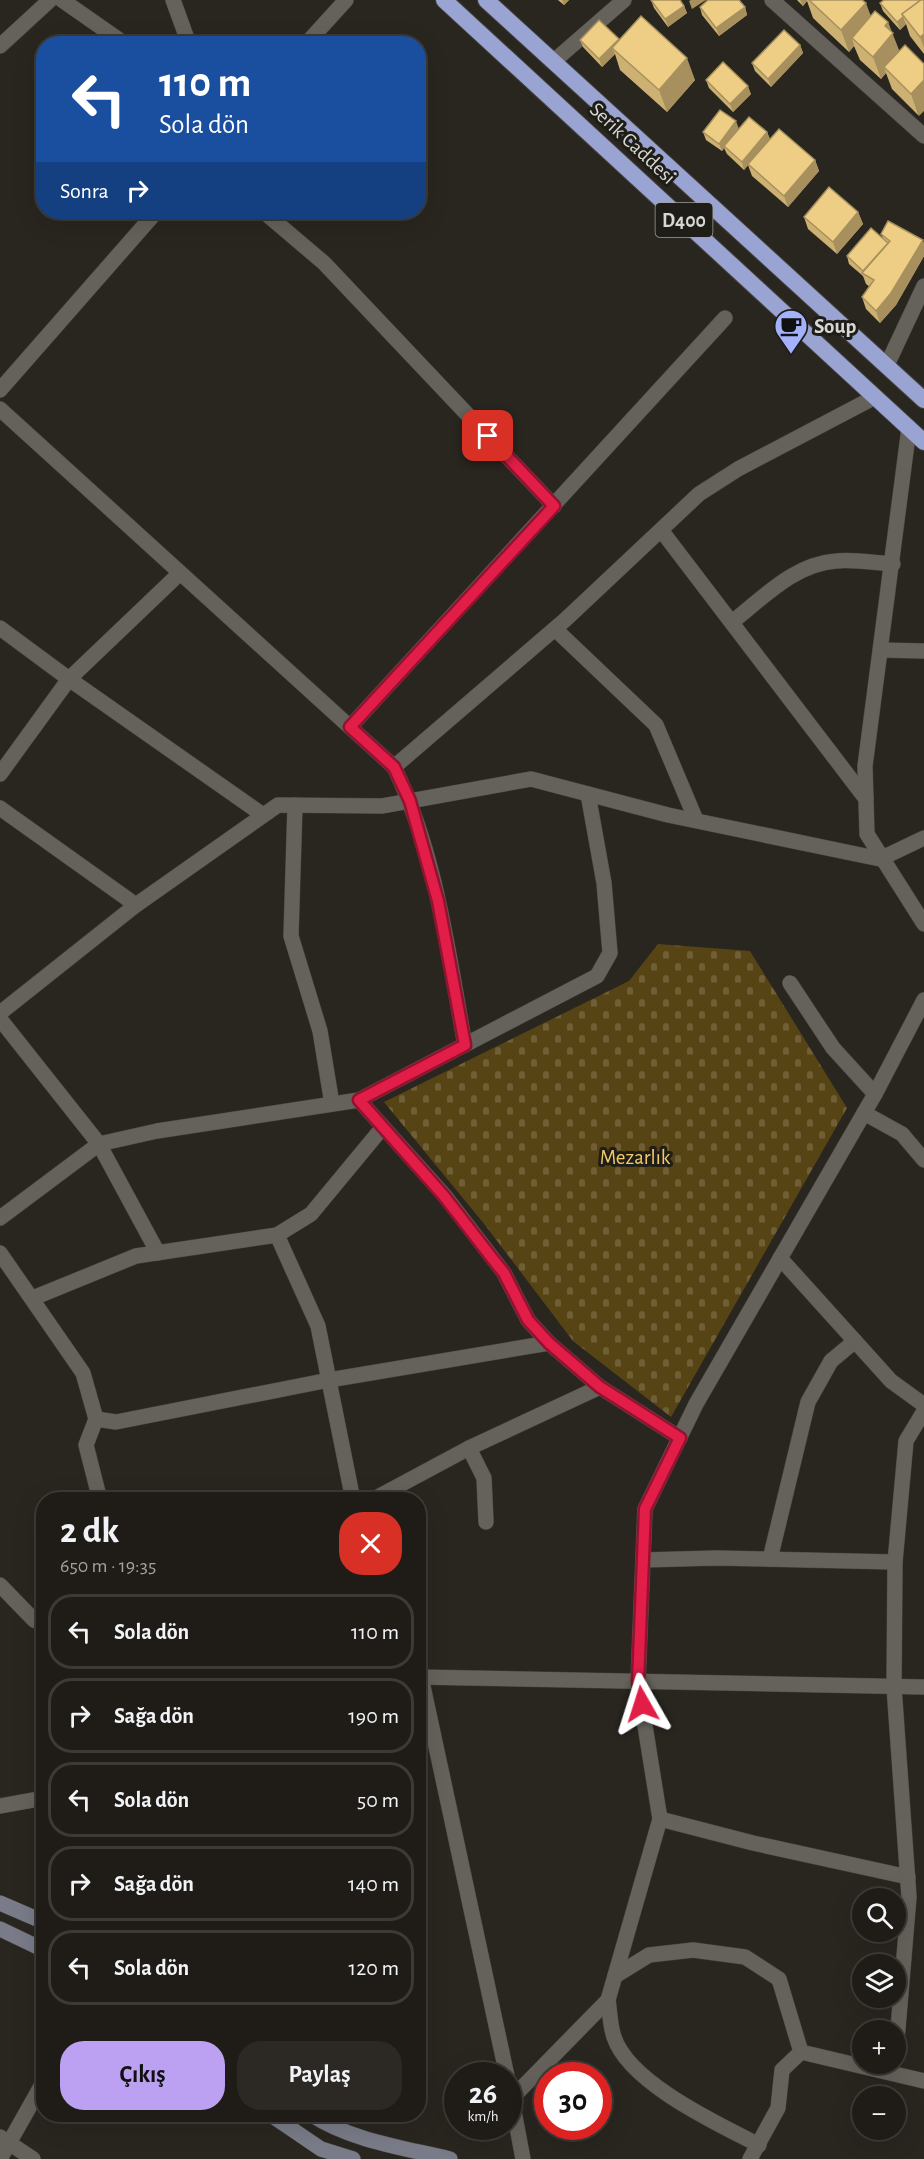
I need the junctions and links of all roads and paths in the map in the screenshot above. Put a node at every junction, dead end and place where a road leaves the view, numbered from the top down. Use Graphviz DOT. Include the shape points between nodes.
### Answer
graph roads {
  1 [pos="50,0"];
  2 [pos="62,0"];
  3 [pos="173,0"];
  4 [pos="346,0"];
  5 [pos="444,0"];
  6 [pos="486,0"];
  7 [pos="624,0"];
  8 [pos="772,0"];
  9 [pos="114,36"];
  10 [pos="186,36"];
  11 [pos="313,36"];
  12 [pos="0,46"];
  13 [pos="554,61"];
  14 [pos="924,136"];
  15 [pos="150,219"];
  16 [pos="272,219"];
  17 [pos="924,286"];
  18 [pos="725,318"];
  19 [pos="887,365"];
  20 [pos="0,390"];
  21 [pos="875,397"];
  22 [pos="924,400"];
  23 [pos="0,409"];
  24 [pos="909,428"];
  25 [pos="924,442"];
  26 [pos="554,506"];
  27 [pos="661,530"];
  28 [pos="892,564"];
  29 [pos="180,573"];
  30 [pos="732,622"];
  31 [pos="0,628"];
  32 [pos="555,628"];
  33 [pos="880,651"];
  34 [pos="924,651"];
  35 [pos="69,679"];
  36 [pos="350,727"];
  37 [pos="394,767"];
  38 [pos="0,774"];
  39 [pos="588,794"];
  40 [pos="866,799"];
  41 [pos="410,801"];
  42 [pos="295,805"];
  43 [pos="0,808"];
  44 [pos="263,815"];
  45 [pos="696,820"];
  46 [pos="924,838"];
  47 [pos="880,859"];
  48 [pos="136,905"];
  49 [pos="924,924"];
  50 [pos="790,983"];
  51 [pos="924,1000"];
  52 [pos="0,1013"];
  53 [pos="0,1019"];
  54 [pos="465,1045"];
  55 [pos="875,1094"];
  56 [pos="359,1100"];
  57 [pos="332,1104"];
  58 [pos="864,1113"];
  59 [pos="383,1127"];
  60 [pos="99,1144"];
  61 [pos="924,1160"];
  62 [pos="0,1218"];
  63 [pos="278,1235"];
  64 [pos="0,1253"];
  65 [pos="158,1253"];
  66 [pos="780,1258"];
  67 [pos="33,1298"];
  68 [pos="855,1341"];
  69 [pos="549,1343"];
  70 [pos="329,1380"];
  71 [pos="600,1387"];
  72 [pos="924,1405"];
  73 [pos="924,1411"];
  74 [pos="96,1419"];
  75 [pos="680,1438"];
  76 [pos="469,1448"];
  77 [pos="98,1492"];
  78 [pos="351,1492"];
  79 [pos="387,1492"];
  80 [pos="486,1522"];
  81 [pos="643,1560"];
  82 [pos="770,1560"];
  83 [pos="895,1562"];
  84 [pos="0,1585"];
  85 [pos="36,1621"];
  86 [pos="426,1677"];
  87 [pos="638,1682"];
  88 [pos="894,1687"];
  89 [pos="924,1687"];
  90 [pos="426,1705"];
  91 [pos="36,1799"];
  92 [pos="0,1806"];
  93 [pos="660,1819"];
  94 [pos="908,1876"];
  95 [pos="917,1898"];
  96 [pos="0,1903"];
  97 [pos="36,1919"];
  98 [pos="0,1929"];
  99 [pos="36,1946"];
  100 [pos="615,1976"];
  101 [pos="608,2000"];
  102 [pos="900,2020"];
  103 [pos="801,2052"];
  104 [pos="852,2061"];
  105 [pos="504,2062"];
  106 [pos="906,2074"];
  107 [pos="924,2082"];
  108 [pos="522,2088"];
  109 [pos="36,2093"];
  110 [pos="281,2122"];
  111 [pos="325,2122"];
  112 [pos="4,2140"];
  113 [pos="520,2140"];
  114 [pos="759,2145"];
  115 [pos="0,2159"];
  116 [pos="33,2159"];
  117 [pos="353,2159"];
  118 [pos="450,2159"];
  119 [pos="523,2159"];
  120 [pos="750,2159"];
  1 -- 12 [label="street"];
  2 -- 9 [label="street"];
  3 -- 10 [label="street"];
  4 -- 11 [label="street"];
  5 -- 21 [label="highway, Serik Caddesi / D400"];
  6 -- 13 [label="highway, Serik Caddesi / D400"];
  7 -- 13 [label="street"];
  8 -- 14 [label="street"];
  13 -- 19 [label="highway, Serik Caddesi / D400"];
  15 -- 20 [label="street"];
  16 -- 26 [label="street" via="324,263"];
  17 -- 19 [label="street"];
  18 -- 26 [label="street"];
  19 -- 22 [label="highway, Serik Caddesi / D400"];
  21 -- 24 [label="highway, Serik Caddesi / D400"];
  21 -- 27 [label="street" via="738,469 699,494"];
  23 -- 29 [label="street"];
  24 -- 25 [label="highway, Serik Caddesi / D400"];
  24 -- 28 [label="street"];
  26 -- 36 [label="street"];
  27 -- 30 [label="street"];
  27 -- 32 [label="street"];
  28 -- 30 [label="street" via="837,561 815,565 784,581"];
  28 -- 33 [label="street"];
  29 -- 35 [label="street"];
  29 -- 36 [label="street"];
  30 -- 40 [label="street"];
  31 -- 35 [label="street"];
  32 -- 37 [label="street"];
  32 -- 45 [label="street" via="656,725"];
  33 -- 34 [label="street"];
  33 -- 40 [label="street" via="865,766"];
  35 -- 38 [label="street"];
  35 -- 44 [label="street"];
  36 -- 37 [label="street"];
  37 -- 41 [label="street"];
  39 -- 41 [label="street" via="531,779"];
  39 -- 45 [label="street"];
  39 -- 54 [label="street" via="604,883 610,953 597,976"];
  40 -- 47 [label="street" via="867,834"];
  41 -- 42 [label="street" via="382,806"];
  41 -- 54 [label="street" via="438,901"];
  42 -- 44 [label="street" via="278,805"];
  42 -- 57 [label="street" via="291,936 320,1031"];
  43 -- 48 [label="street"];
  44 -- 48 [label="street"];
  45 -- 47 [label="street"];
  46 -- 47 [label="street"];
  47 -- 49 [label="street"];
  48 -- 52 [label="street"];
  50 -- 55 [label="street" via="833,1048"];
  51 -- 55 [label="street"];
  53 -- 60 [label="street"];
  54 -- 56 [label="street"];
  55 -- 58 [label="street"];
  56 -- 57 [label="street"];
  56 -- 59 [label="street"];
  57 -- 60 [label="street"];
  58 -- 61 [label="street" via="902,1134"];
  58 -- 66 [label="street"];
  59 -- 63 [label="street" via="311,1214"];
  59 -- 69 [label="street" via="504,1273 528,1320"];
  60 -- 62 [label="street"];
  60 -- 65 [label="street"];
  63 -- 65 [label="street"];
  63 -- 70 [label="street" via="318,1326"];
  64 -- 67 [label="street"];
  65 -- 67 [label="street" via="136,1256"];
  66 -- 68 [label="street"];
  66 -- 75 [label="street"];
  67 -- 74 [label="street" via="83,1373"];
  68 -- 72 [label="street" via="891,1381"];
  68 -- 82 [label="street" via="831,1361 808,1402"];
  69 -- 70 [label="street"];
  69 -- 71 [label="street"];
  70 -- 74 [label="street" via="116,1422"];
  70 -- 78 [label="street"];
  71 -- 75 [label="street"];
  71 -- 76 [label="street"];
  73 -- 83 [label="street" via="906,1441"];
  74 -- 77 [label="street" via="86,1445"];
  75 -- 81 [label="street" via="645,1509"];
  76 -- 79 [label="street"];
  76 -- 80 [label="street" via="484,1478"];
  81 -- 82 [label="street"];
  81 -- 87 [label="street"];
  82 -- 83 [label="street"];
  83 -- 88 [label="street"];
  84 -- 85 [label="street"];
  86 -- 87 [label="street"];
  87 -- 88 [label="street"];
  87 -- 93 [label="street"];
  88 -- 89 [label="street"];
  88 -- 94 [label="street"];
  90 -- 105 [label="street"];
  91 -- 92 [label="street"];
  93 -- 94 [label="street"];
  93 -- 100 [label="street"];
  94 -- 95 [label="street"];
  95 -- 102 [label="street"];
  96 -- 97 [label="main road"];
  98 -- 99 [label="main road"];
  100 -- 101 [label="street"];
  100 -- 103 [label="street" via="649,1956 693,1950 746,1957 779,1979"];
  101 -- 108 [label="street"];
  101 -- 114 [label="street" via="614,2038 633,2065 686,2108"];
  103 -- 104 [label="street"];
  103 -- 114 [label="street" via="782,2070 778,2108"];
  106 -- 107 [label="street"];
  109 -- 112 [label="street"];
  110 -- 117 [label="main road" via="321,2149"];
  111 -- 118 [label="main road" via="363,2137"];
  112 -- 115 [label="street"];
  112 -- 116 [label="street"];
  113 -- 119 [label="street"];
  114 -- 120 [label="street"];
}
